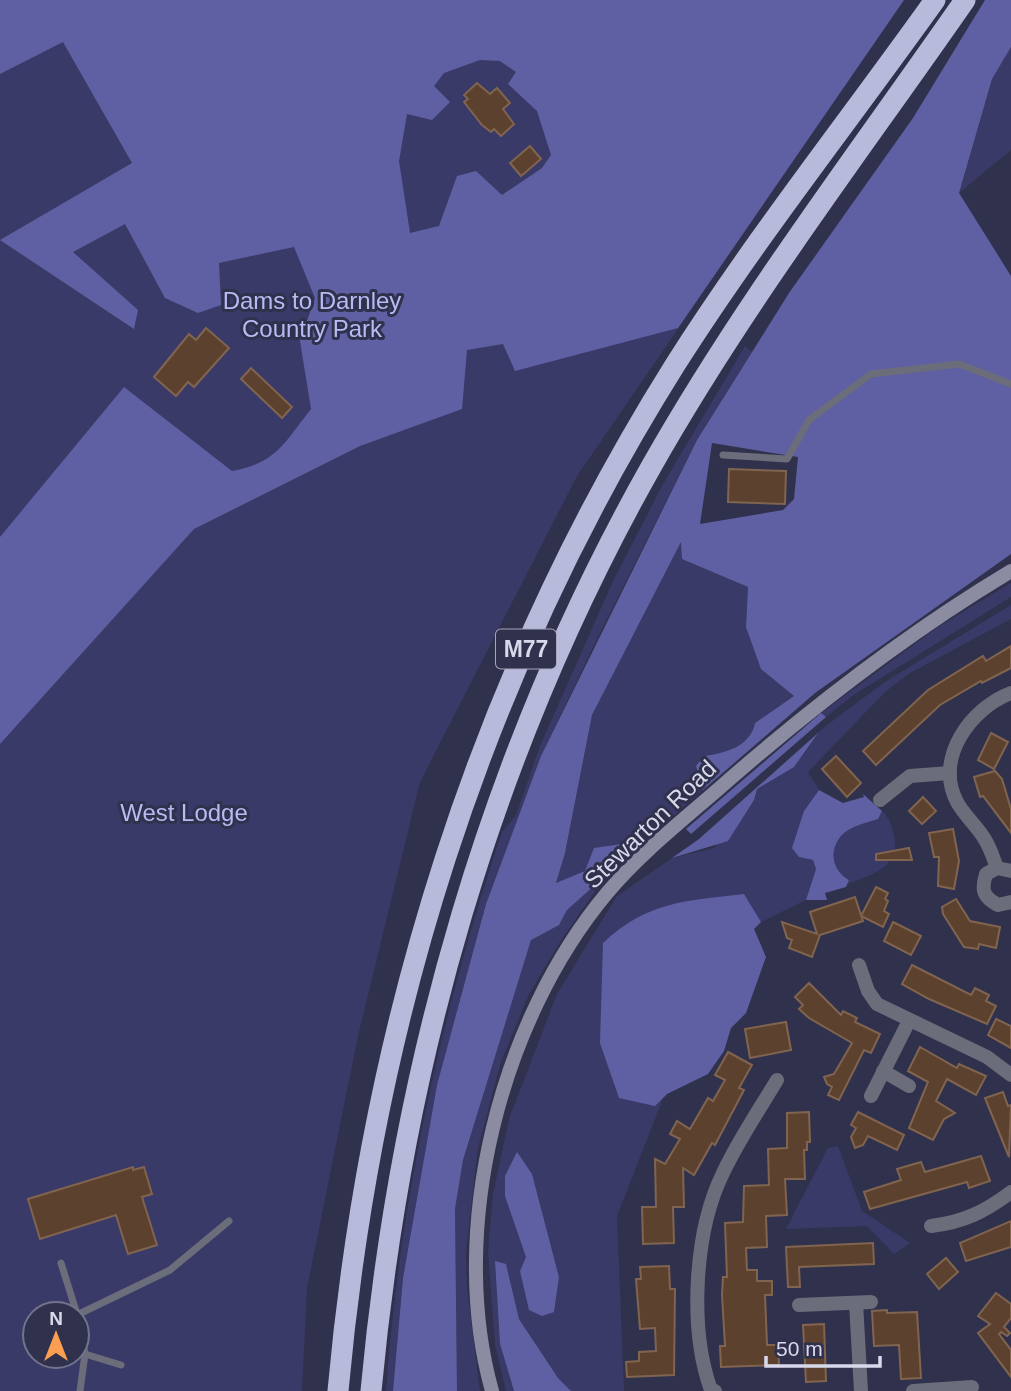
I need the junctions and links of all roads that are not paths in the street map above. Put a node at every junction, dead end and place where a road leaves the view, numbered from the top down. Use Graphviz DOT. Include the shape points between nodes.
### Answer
graph roads {
  1 [pos="935,0"];
  2 [pos="965,0"];
  3 [pos="1011,384"];
  4 [pos="723,455"];
  5 [pos="1011,571"];
  6 [pos="1011,693"];
  7 [pos="950,773"];
  8 [pos="880,800"];
  9 [pos="1004,869"];
  10 [pos="1011,902"];
  11 [pos="859,965"];
  12 [pos="909,1021"];
  13 [pos="883,1071"];
  14 [pos="1011,1075"];
  15 [pos="777,1080"];
  16 [pos="909,1086"];
  17 [pos="871,1096"];
  18 [pos="1011,1192"];
  19 [pos="229,1221"];
  20 [pos="931,1226"];
  21 [pos="61,1263"];
  22 [pos="72,1300"];
  23 [pos="871,1302"];
  24 [pos="856,1303"];
  25 [pos="799,1305"];
  26 [pos="91,1308"];
  27 [pos="91,1356"];
  28 [pos="121,1365"];
  29 [pos="83,1370"];
  30 [pos="972,1387"];
  31 [pos="80,1391"];
  32 [pos="338,1391"];
  33 [pos="371,1391"];
  34 [pos="492,1391"];
  35 [pos="712,1391"];
  36 [pos="861,1391"];
  37 [pos="913,1391"];
  1 -- 32 [label="highway, M77" via="792,194 674,367 606,485 519,662 459,817 410,975 365,1173"];
  2 -- 33 [label="highway, M77" via="775,270 651,467 533,711 475,867 433,1013 393,1207"];
  3 -- 4 [label="lane" via="959,364 871,374 809,420 787,459"];
  5 -- 34 [label="main road, Stewarton Road" via="889,650 782,734 634,864 572,941 536,1008 511,1070 482,1189 477,1283"];
  6 -- 7 [label="street" via="974,715 957,746"];
  7 -- 8 [label="street" via="910,776"];
  7 -- 9 [label="street" via="957,802"];
  9 -- 10 [label="street" via="986,874 982,887 986,899 998,905"];
  11 -- 12 [label="street" via="877,1004"];
  12 -- 13 [label="street"];
  12 -- 14 [label="street" via="987,1057"];
  13 -- 16 [label="street"];
  13 -- 17 [label="street"];
  15 -- 35 [label="street" via="722,1174 705,1223 699,1320 704,1368"];
  18 -- 20 [label="street" via="982,1213 958,1223"];
  19 -- 26 [label="lane" via="170,1270"];
  21 -- 22 [label="lane"];
  23 -- 24 [label="street"];
  24 -- 25 [label="street"];
  24 -- 36 [label="street"];
  27 -- 28 [label="lane"];
  29 -- 31 [label="lane"];
  30 -- 37 [label="street"];
}
